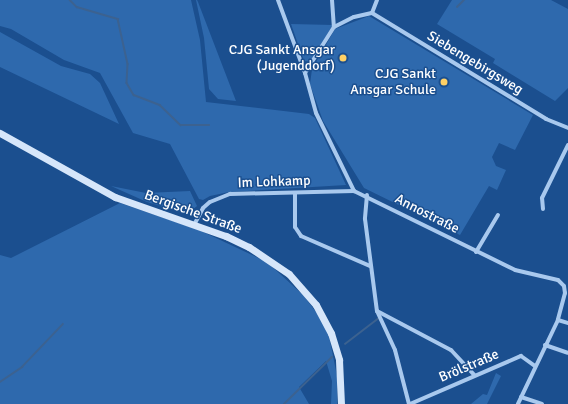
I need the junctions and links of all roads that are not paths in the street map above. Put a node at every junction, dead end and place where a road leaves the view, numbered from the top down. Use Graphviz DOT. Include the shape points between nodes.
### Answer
graph roads {
  1 [pos="278,0"];
  2 [pos="332,0"];
  3 [pos="377,0"];
  4 [pos="372,14"];
  5 [pos="334,27"];
  6 [pos="305,73"];
  7 [pos="568,128"];
  8 [pos="0,133"];
  9 [pos="568,145"];
  10 [pos="354,191"];
  11 [pos="294,193"];
  12 [pos="367,195"];
  13 [pos="543,210"];
  14 [pos="498,215"];
  15 [pos="194,225"];
  16 [pos="476,252"];
  17 [pos="370,266"];
  18 [pos="567,285"];
  19 [pos="377,311"];
  20 [pos="558,320"];
  21 [pos="568,323"];
  22 [pos="546,345"];
  23 [pos="568,353"];
  24 [pos="535,366"];
  25 [pos="474,375"];
  26 [pos="521,397"];
  27 [pos="341,404"];
  28 [pos="410,404"];
  29 [pos="518,404"];
  30 [pos="542,404"];
  1 -- 6 [label="street"];
  2 -- 5 [label="street"];
  3 -- 4 [label="street"];
  4 -- 5 [label="street" via="354,17"];
  4 -- 7 [label="street, Siebengebirgsweg" via="546,119"];
  5 -- 6 [label="street"];
  6 -- 10 [label="street" via="316,113"];
  8 -- 15 [label="main road, Bergische Straße" via="115,197"];
  9 -- 13 [label="street" via="542,198"];
  10 -- 11 [label="street, Im Lohkamp"];
  10 -- 12 [label="street, Im Lohkamp"];
  11 -- 15 [label="street, Im Lohkamp" via="230,194 203,208"];
  11 -- 17 [label="street" via="295,226 301,236"];
  12 -- 16 [label="street, Annostraße"];
  12 -- 17 [label="street" via="364,209"];
  14 -- 16 [label="street"];
  15 -- 27 [label="main road, Bergische Straße" via="249,247 289,274 304,289 316,304 331,333 339,360"];
  16 -- 18 [label="street, Annostraße" via="517,271 558,280"];
  17 -- 19 [label="street"];
  18 -- 20 [label="street, Annostraße"];
  19 -- 25 [label="street" via="451,350"];
  19 -- 28 [label="street" via="395,350"];
  20 -- 21 [label="street"];
  20 -- 22 [label="street, Annostraße"];
  22 -- 23 [label="street"];
  22 -- 24 [label="street, Annostraße"];
  24 -- 25 [label="street, Brölstraße" via="521,356"];
  24 -- 26 [label="street, Annostraße"];
  25 -- 28 [label="street, Brölstraße"];
  26 -- 29 [label="street, Annostraße"];
  26 -- 30 [label="street"];
}
